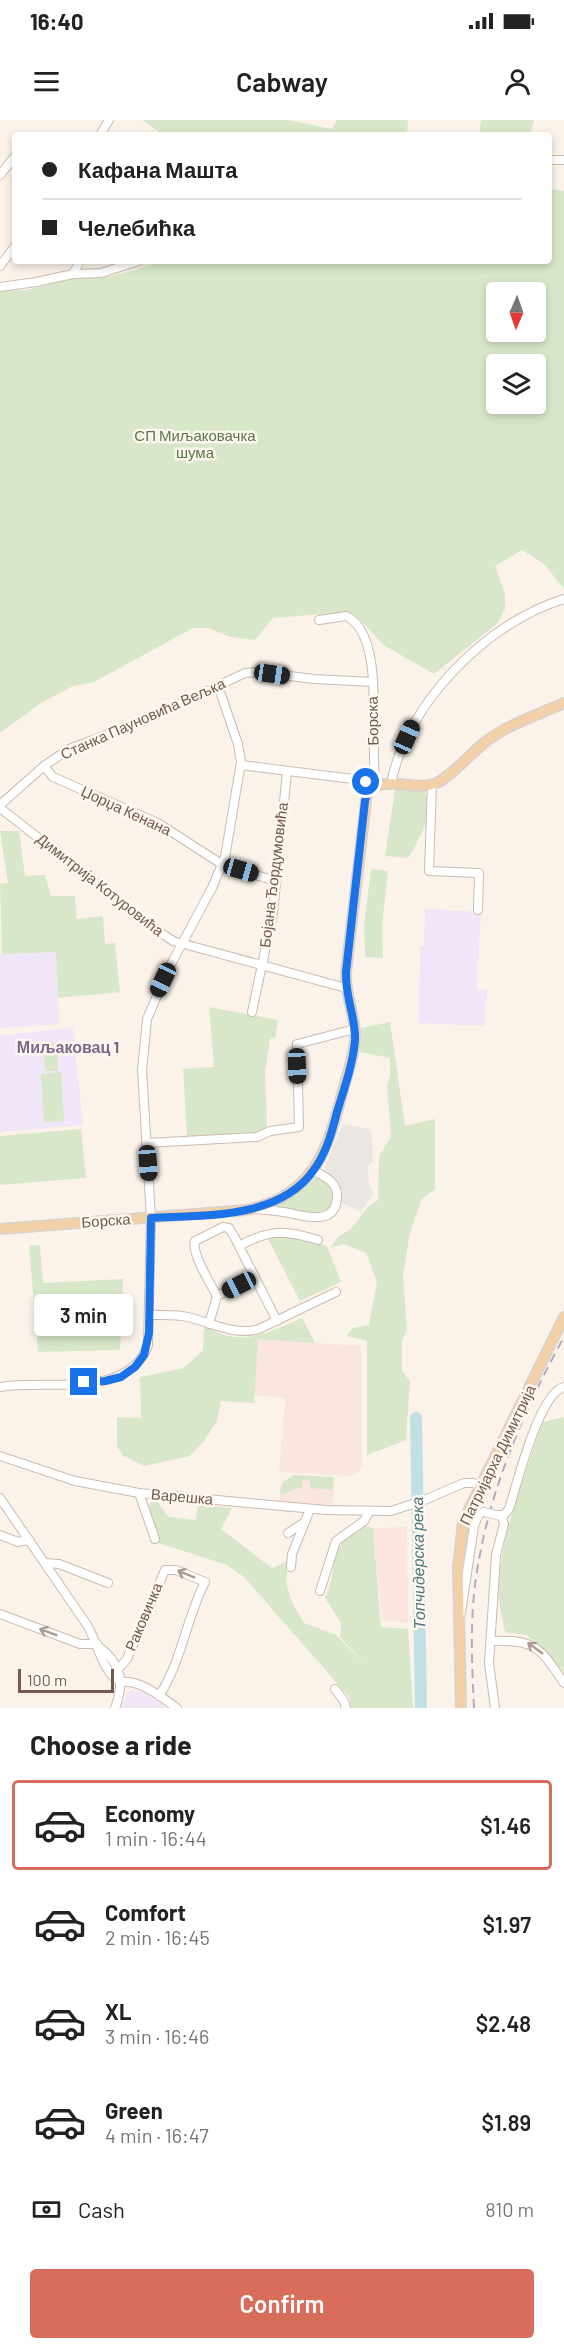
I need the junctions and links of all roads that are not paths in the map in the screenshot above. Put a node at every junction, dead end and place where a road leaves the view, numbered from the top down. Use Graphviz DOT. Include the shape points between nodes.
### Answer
graph roads {
  1 [pos="12,160"];
  2 [pos="0,175"];
  3 [pos="12,250"];
  4 [pos="78,264"];
  5 [pos="130,264"];
  6 [pos="0,266"];
  7 [pos="73,273"];
  8 [pos="0,287"];
  9 [pos="564,599"];
  10 [pos="319,620"];
  11 [pos="372,682"];
  12 [pos="218,686"];
  13 [pos="564,705"];
  14 [pos="241,765"];
  15 [pos="44,766"];
  16 [pos="286,772"];
  17 [pos="391,784"];
  18 [pos="432,784"];
  19 [pos="374,786"];
  20 [pos="0,807"];
  21 [pos="223,865"];
  22 [pos="276,881"];
  23 [pos="478,910"];
  24 [pos="181,944"];
  25 [pos="262,966"];
  26 [pos="346,988"];
  27 [pos="252,1012"];
  28 [pos="355,1029"];
  29 [pos="147,1143"];
  30 [pos="314,1170"];
  31 [pos="255,1209"];
  32 [pos="151,1218"];
  33 [pos="0,1229"];
  34 [pos="318,1240"];
  35 [pos="239,1246"];
  36 [pos="255,1277"];
  37 [pos="336,1292"];
  38 [pos="217,1296"];
  39 [pos="150,1315"];
  40 [pos="564,1317"];
  41 [pos="277,1321"];
  42 [pos="209,1324"];
  43 [pos="0,1387"];
  44 [pos="564,1387"];
  45 [pos="0,1456"];
  46 [pos="482,1486"];
  47 [pos="139,1493"];
  48 [pos="0,1498"];
  49 [pos="310,1509"];
  50 [pos="369,1512"];
  51 [pos="499,1515"];
  52 [pos="305,1522"];
  53 [pos="288,1533"];
  54 [pos="0,1535"];
  55 [pos="155,1539"];
  56 [pos="30,1540"];
  57 [pos="45,1563"];
  58 [pos="291,1567"];
  59 [pos="108,1583"];
  60 [pos="320,1592"];
  61 [pos="0,1614"];
  62 [pos="458,1619"];
  63 [pos="491,1641"];
  64 [pos="98,1645"];
  65 [pos="118,1668"];
  66 [pos="120,1682"];
  67 [pos="564,1683"];
  68 [pos="335,1689"];
  69 [pos="159,1696"];
  70 [pos="115,1708"];
  71 [pos="177,1708"];
  72 [pos="346,1708"];
  73 [pos="461,1708"];
  74 [pos="495,1708"];
  1 -- 2 [label="street"];
  3 -- 6 [label="street"];
  4 -- 7 [label="street"];
  5 -- 7 [label="street" via="101,273"];
  7 -- 8 [label="street"];
  9 -- 17 [label="street" via="503,627 441,685 412,725"];
  10 -- 11 [label="street, Борска" via="346,616 358,624 364,634"];
  11 -- 12 [label="street, Станка Пауновића Вељка" via="256,672"];
  11 -- 19 [label="street, Борска" via="376,726"];
  12 -- 14 [label="street"];
  12 -- 15 [label="street, Станка Пауновића Вељка" via="144,721 69,749"];
  13 -- 18 [label="main road" via="496,735 444,779"];
  14 -- 16 [label="street"];
  14 -- 21 [label="street"];
  15 -- 20 [label="street, Станка Пауновића Вељка"];
  15 -- 21 [label="street, Џорџа Кенана" via="53,777 158,823"];
  16 -- 19 [label="street" via="361,780"];
  16 -- 22 [label="street, Бојана Ђордумовића"];
  17 -- 18 [label="main road"];
  17 -- 19 [label="main road"];
  18 -- 23 [label="street" via="429,871 479,873"];
  19 -- 26 [label="main road, Борска" via="365,801"];
  20 -- 24 [label="street, Димитрија Котуровића" via="152,927"];
  21 -- 22 [label="street, Џорџа Кенана"];
  21 -- 24 [label="street"];
  22 -- 25 [label="street, Бојана Ђордумовића"];
  24 -- 25 [label="street, Димитрија Котуровића"];
  24 -- 29 [label="street" via="147,1020 142,1070"];
  25 -- 26 [label="street, Димитрија Котуровића"];
  25 -- 27 [label="street, Бојана Ђордумовића"];
  26 -- 28 [label="main road, Борска"];
  28 -- 29 [label="street" via="297,1044 299,1127 257,1137"];
  28 -- 30 [label="main road, Борска" via="334,1125"];
  29 -- 32 [label="street"];
  30 -- 31 [label="main road, Борска" via="289,1194"];
  30 -- 31 [label="street" via="332,1182 337,1192 335,1206 326,1215 315,1218"];
  31 -- 32 [label="main road, Борска"];
  32 -- 33 [label="main road, Борска"];
  32 -- 39 [label="street"];
  34 -- 35 [label="street" via="273,1232"];
  35 -- 36 [label="street"];
  35 -- 38 [label="street" via="226,1227 195,1241 195,1252"];
  36 -- 38 [label="street"];
  36 -- 41 [label="street"];
  37 -- 41 [label="street"];
  38 -- 42 [label="street"];
  39 -- 42 [label="street" via="184,1316"];
  39 -- 43 [label="street" via="144,1355 121,1377"];
  40 -- 46 [label="main road, Патријарха Димитрија"];
  41 -- 42 [label="street" via="250,1332"];
  44 -- 51 [label="street" via="553,1392 545,1406 509,1509"];
  45 -- 47 [label="street, Варешка" via="75,1480"];
  46 -- 50 [label="street, Варешка" via="464,1483 406,1507"];
  46 -- 62 [label="main road, Патријарха Димитрија" via="462,1530"];
  47 -- 49 [label="street, Варешка"];
  47 -- 55 [label="street"];
  48 -- 56 [label="street"];
  49 -- 50 [label="street, Варешка"];
  49 -- 52 [label="street"];
  50 -- 60 [label="street" via="364,1521 336,1541"];
  51 -- 62 [label="street, bridge" via="478,1515 464,1604"];
  51 -- 63 [label="street" via="504,1524 496,1555"];
  52 -- 53 [label="street"];
  52 -- 58 [label="street"];
  54 -- 56 [label="street" via="18,1542"];
  56 -- 57 [label="street"];
  57 -- 59 [label="street" via="59,1564"];
  57 -- 64 [label="street"];
  64 -- 61 [label="street, one-way" via="80,1644"];
  62 -- 73 [label="main road, Патријарха Димитрија"];
  67 -- 63 [label="street, one-way" via="541,1652 528,1643"];
  63 -- 74 [label="street" via="490,1679"];
  64 -- 65 [label="street"];
  64 -- 66 [label="street" via="100,1657 112,1677"];
  65 -- 66 [label="street"];
  69 -- 65 [label="street, Раковичка, one-way" via="169,1681 193,1607 206,1582 176,1570 165,1570 127,1659"];
  66 -- 69 [label="street" via="134,1682"];
  66 -- 70 [label="street"];
  68 -- 72 [label="street"];
  69 -- 71 [label="street"];
}
